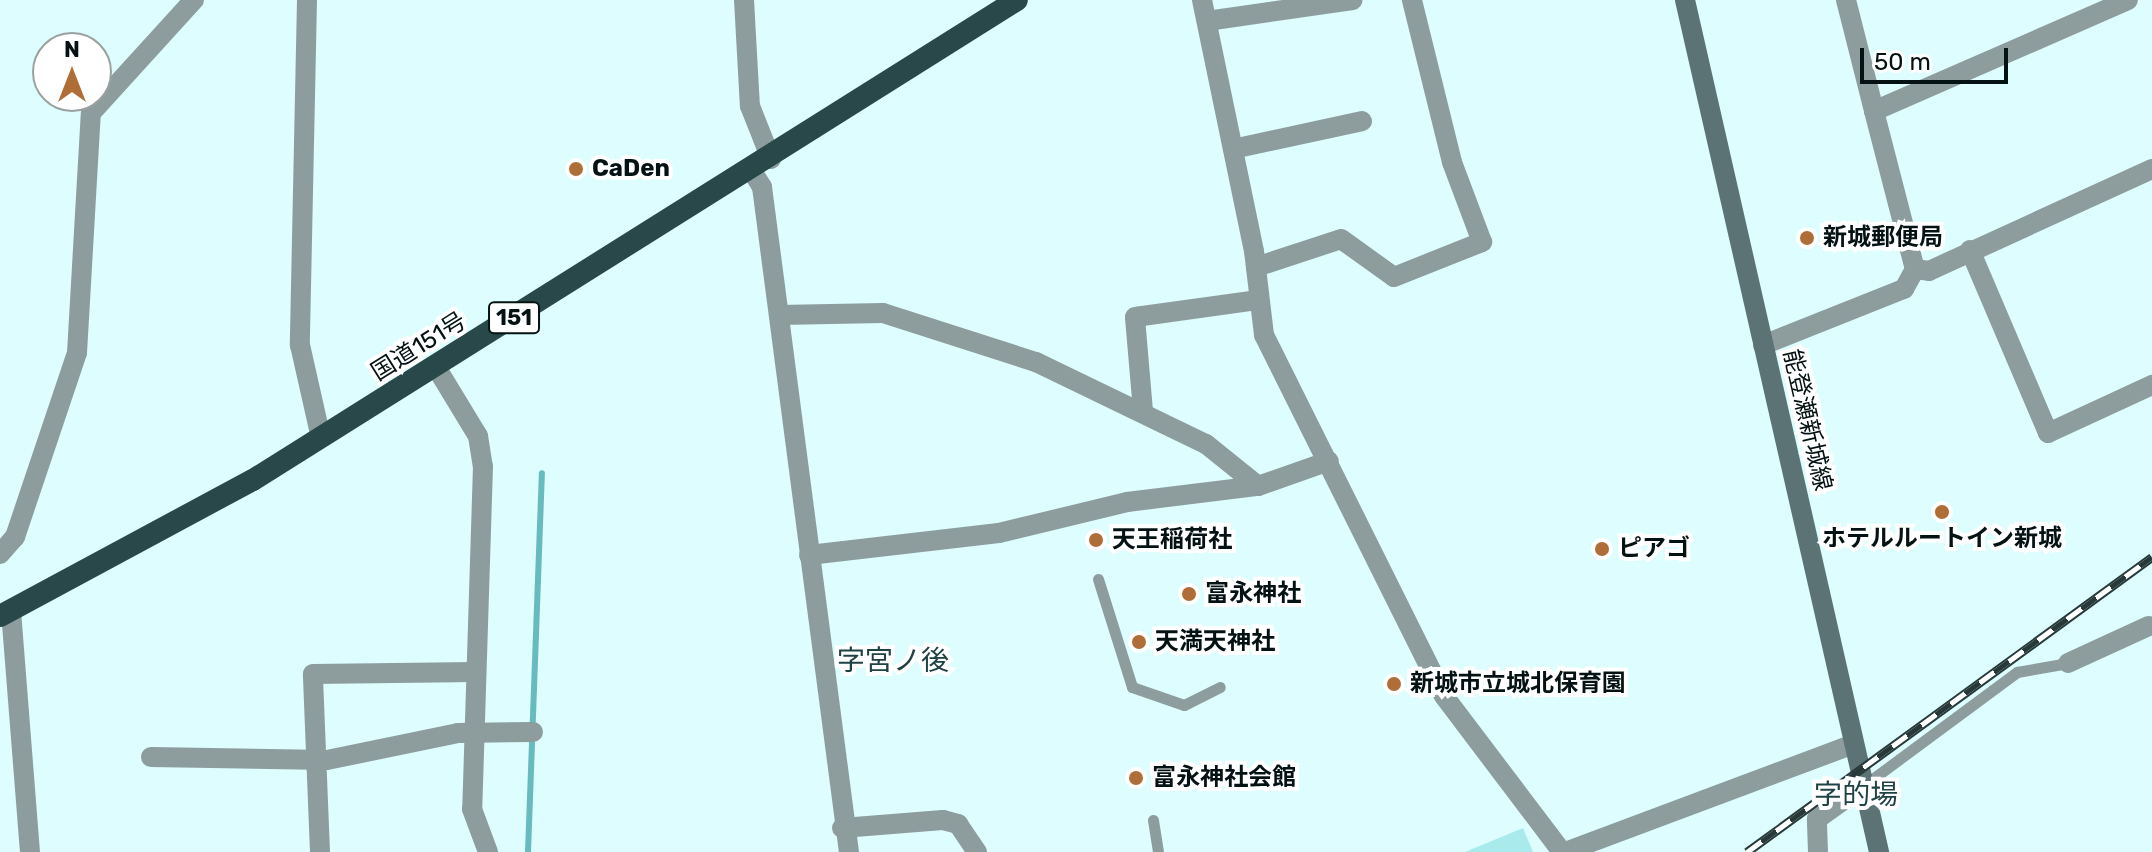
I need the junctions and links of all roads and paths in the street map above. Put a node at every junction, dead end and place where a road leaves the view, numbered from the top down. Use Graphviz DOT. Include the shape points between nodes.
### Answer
graph roads {
  1 [pos="194,0"];
  2 [pos="307,0"];
  3 [pos="744,0"];
  4 [pos="1017,0"];
  5 [pos="1202,0"];
  6 [pos="1352,0"];
  7 [pos="1412,0"];
  8 [pos="1685,0"];
  9 [pos="1846,0"];
  10 [pos="2128,0"];
  11 [pos="1207,21"];
  12 [pos="1874,111"];
  13 [pos="1362,121"];
  14 [pos="1233,149"];
  15 [pos="762,165"];
  16 [pos="2152,169"];
  17 [pos="1970,250"];
  18 [pos="1256,267"];
  19 [pos="1915,269"];
  20 [pos="1257,300"];
  21 [pos="779,315"];
  22 [pos="1763,345"];
  23 [pos="436,367"];
  24 [pos="2152,385"];
  25 [pos="1143,411"];
  26 [pos="321,438"];
  27 [pos="1329,461"];
  28 [pos="1258,486"];
  29 [pos="0,554"];
  30 [pos="809,555"];
  31 [pos="1098,579"];
  32 [pos="6,614"];
  33 [pos="2151,627"];
  34 [pos="2068,663"];
  35 [pos="476,672"];
  36 [pos="1220,687"];
  37 [pos="474,732"];
  38 [pos="533,732"];
  39 [pos="1851,745"];
  40 [pos="151,757"];
  41 [pos="317,760"];
  42 [pos="1862,787"];
  43 [pos="1153,820"];
  44 [pos="842,828"];
  45 [pos="486,851"];
  46 [pos="30,852"];
  47 [pos="320,852"];
  48 [pos="849,852"];
  49 [pos="977,852"];
  50 [pos="1158,852"];
  51 [pos="1564,852"];
  52 [pos="1818,852"];
  53 [pos="1879,852"];
  1 -- 29 [label="street" via="91,113 77,353 15,537"];
  2 -- 26 [label="street" via="300,345"];
  3 -- 15 [label="street" via="750,106"];
  4 -- 15 [label="highway, 国道151号 / 151"];
  5 -- 11 [label="street"];
  6 -- 11 [label="street"];
  7 -- 18 [label="street" via="1452,162 1482,242 1394,277 1341,239"];
  8 -- 22 [label="main road, 能登瀬新城線"];
  9 -- 12 [label="street"];
  10 -- 12 [label="street"];
  11 -- 14 [label="street"];
  12 -- 19 [label="street"];
  13 -- 14 [label="street"];
  14 -- 18 [label="street"];
  15 -- 21 [label="street"];
  15 -- 23 [label="highway, 国道151号 / 151"];
  16 -- 17 [label="street"];
  17 -- 19 [label="street" via="1929,271"];
  17 -- 24 [label="street" via="2048,433"];
  18 -- 20 [label="street"];
  19 -- 22 [label="street" via="1904,289"];
  20 -- 25 [label="street" via="1135,317"];
  20 -- 27 [label="street" via="1264,335"];
  21 -- 25 [label="street" via="907,318 954,341 1036,362"];
  21 -- 30 [label="street"];
  22 -- 39 [label="main road, 能登瀬新城線"];
  23 -- 26 [label="highway, 国道151号 / 151"];
  23 -- 35 [label="street" via="471,422 483,466"];
  25 -- 28 [label="street" via="1206,444"];
  26 -- 32 [label="highway, 国道151号 / 151" via="154,539"];
  27 -- 28 [label="street"];
  27 -- 51 [label="street" via="1444,696"];
  28 -- 30 [label="street" via="1127,502 999,533"];
  30 -- 44 [label="street"];
  31 -- 36 [label="lane" via="1132,687 1184,705"];
  32 -- 46 [label="street"];
  33 -- 34 [label="street"];
  34 -- 42 [label="lane" via="2017,672"];
  35 -- 37 [label="street"];
  35 -- 41 [label="street" via="313,674"];
  37 -- 38 [label="street"];
  37 -- 41 [label="street"];
  37 -- 45 [label="street" via="472,809"];
  39 -- 42 [label="main road, 能登瀬新城線"];
  39 -- 51 [label="street"];
  40 -- 41 [label="street"];
  41 -- 47 [label="street"];
  42 -- 52 [label="street" via="1817,819"];
  42 -- 53 [label="main road, 能登瀬新城線"];
  43 -- 50 [label="lane"];
  44 -- 48 [label="street"];
  44 -- 49 [label="street" via="943,820 958,824"];
}
